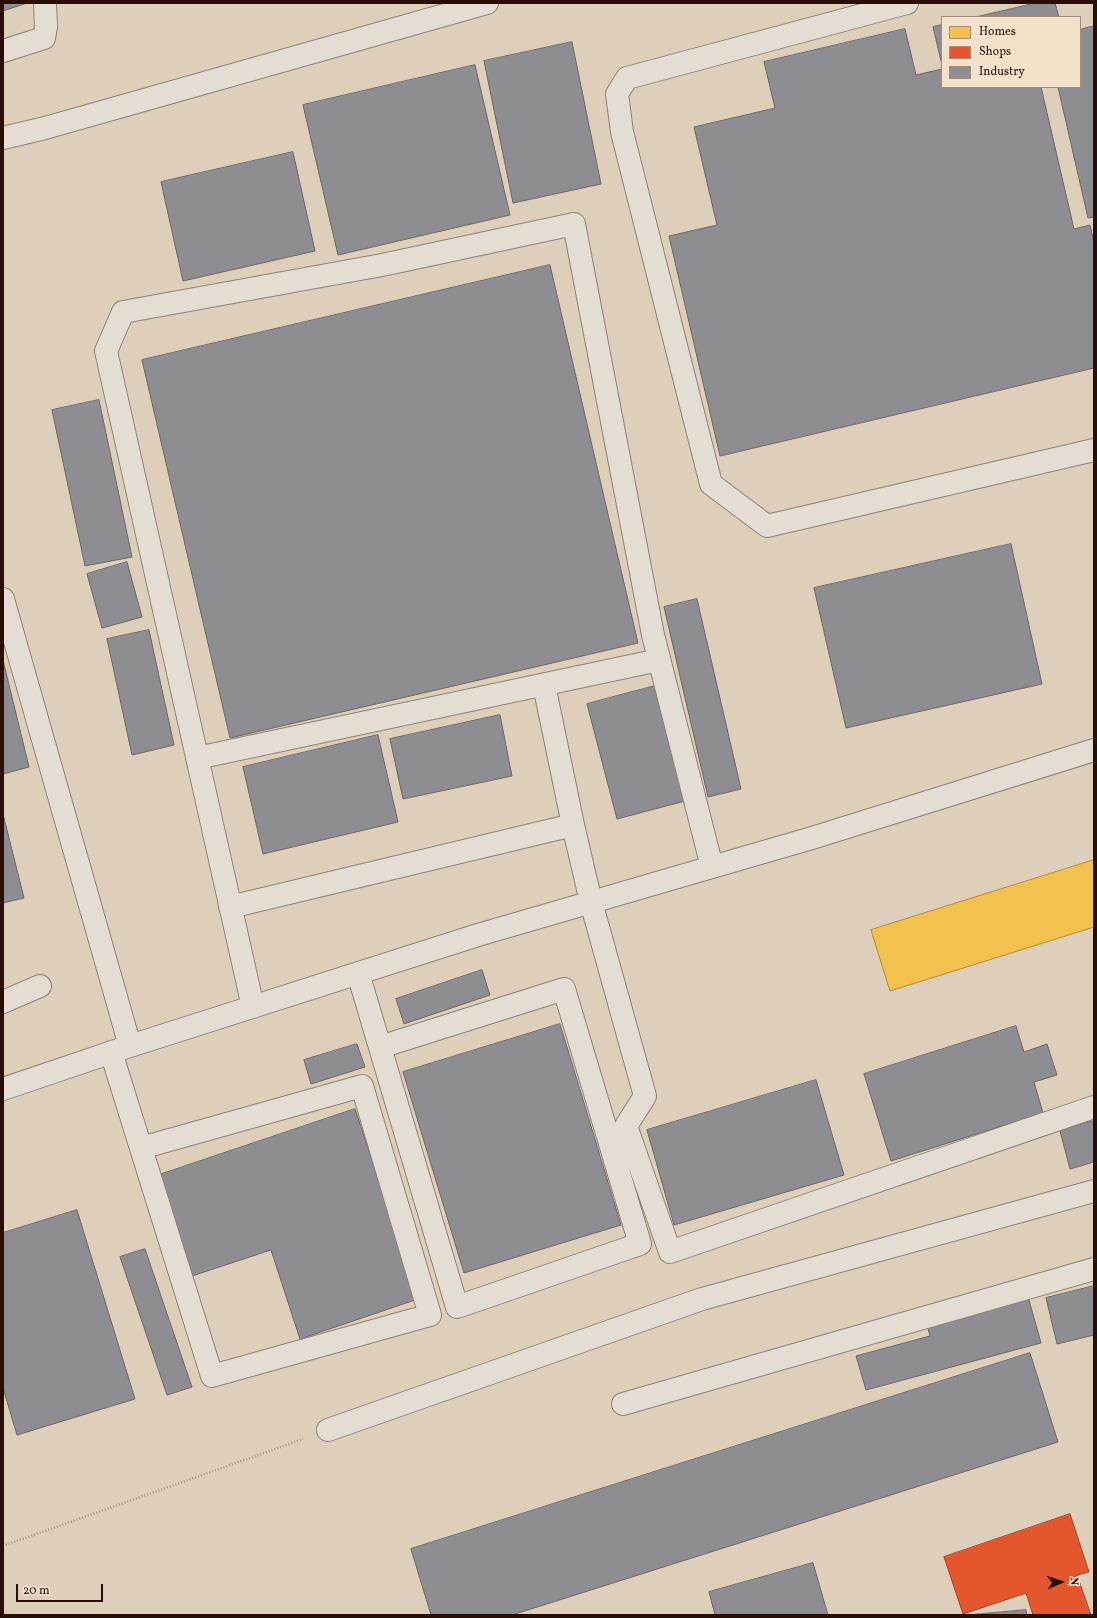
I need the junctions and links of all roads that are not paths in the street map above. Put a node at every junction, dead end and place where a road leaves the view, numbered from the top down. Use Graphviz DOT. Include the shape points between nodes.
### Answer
graph roads {
  1 [pos="45,3"];
  2 [pos="486,3"];
  3 [pos="907,3"];
  4 [pos="3,51"];
  5 [pos="3,138"];
  6 [pos="1094,450"];
  7 [pos="3,599"];
  8 [pos="659,660"];
  9 [pos="544,685"];
  10 [pos="1094,750"];
  11 [pos="197,758"];
  12 [pos="572,825"];
  13 [pos="712,867"];
  14 [pos="591,902"];
  15 [pos="230,907"];
  16 [pos="358,973"];
  17 [pos="40,986"];
  18 [pos="3,1002"];
  19 [pos="253,1007"];
  20 [pos="380,1048"];
  21 [pos="120,1049"];
  22 [pos="3,1089"];
  23 [pos="1094,1108"];
  24 [pos="141,1148"];
  25 [pos="1094,1191"];
  26 [pos="1094,1269"];
  27 [pos="623,1404"];
  28 [pos="328,1430"];
  1 -- 4 [label="street" via="44,38"];
  2 -- 5 [label="street"];
  3 -- 6 [label="street" via="627,78 617,94 622,132 712,484 767,526"];
  7 -- 21 [label="street"];
  8 -- 9 [label="street"];
  8 -- 11 [label="street" via="574,224 382,265 123,312 106,351"];
  8 -- 13 [label="street"];
  9 -- 11 [label="street"];
  9 -- 12 [label="street"];
  10 -- 13 [label="street"];
  11 -- 15 [label="street"];
  12 -- 14 [label="street"];
  12 -- 15 [label="street"];
  13 -- 14 [label="street"];
  14 -- 16 [label="street"];
  14 -- 23 [label="street" via="645,1096 626,1126 670,1252"];
  15 -- 19 [label="street"];
  16 -- 19 [label="street"];
  16 -- 20 [label="street"];
  17 -- 18 [label="street"];
  19 -- 21 [label="street"];
  20 -- 20 [label="street" via="457,1306 640,1244 564,988"];
  21 -- 22 [label="street"];
  21 -- 24 [label="street"];
  24 -- 24 [label="street" via="212,1376 430,1315 362,1086"];
  25 -- 28 [label="street" via="702,1299"];
  26 -- 27 [label="street"];
}
